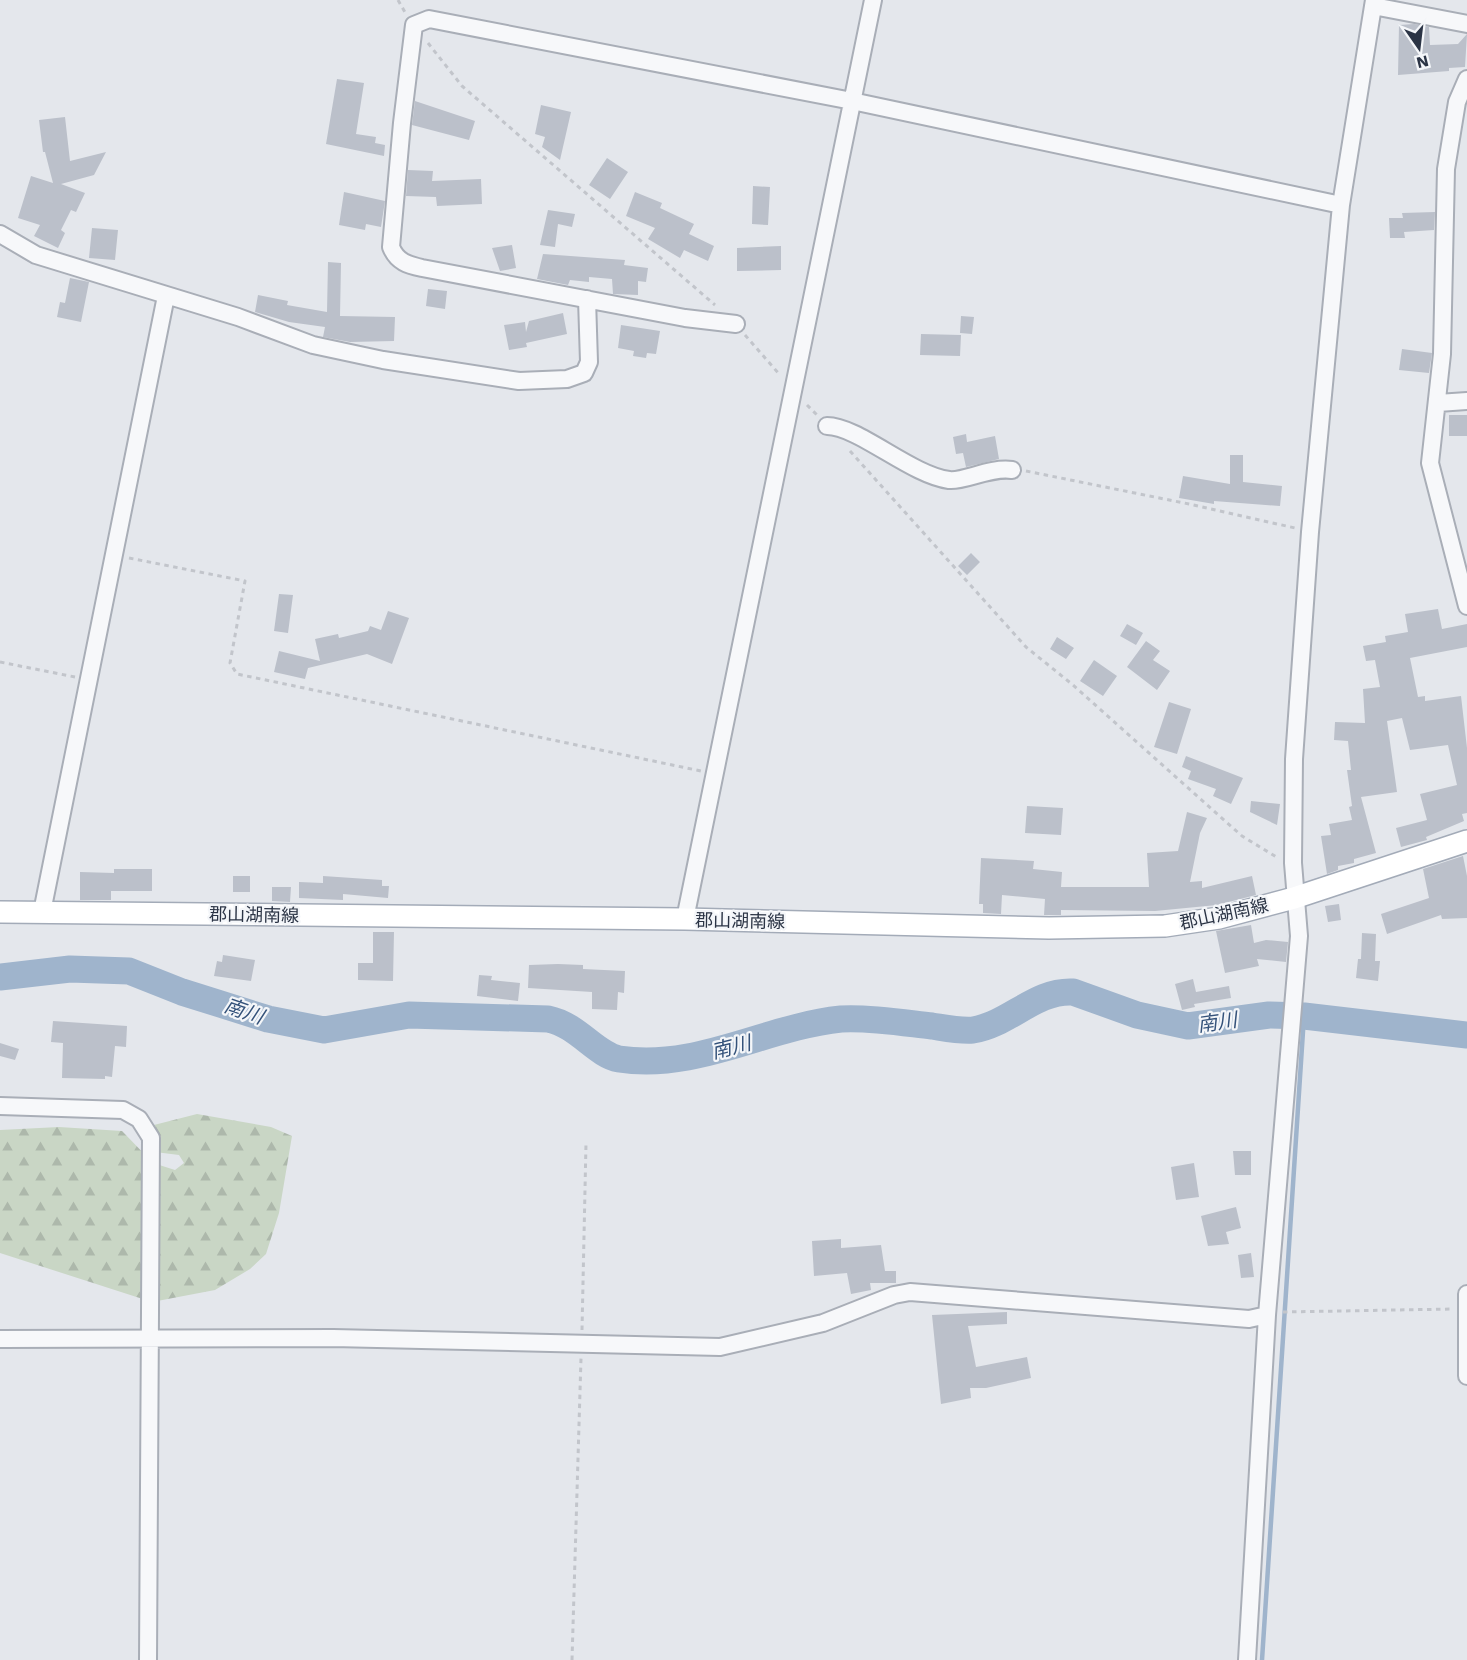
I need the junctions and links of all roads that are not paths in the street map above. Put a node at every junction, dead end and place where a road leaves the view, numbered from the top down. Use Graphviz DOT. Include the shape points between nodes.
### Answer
graph roads {
  1 [pos="873,0"];
  2 [pos="1373,3"];
  3 [pos="1467,24"];
  4 [pos="1467,79"];
  5 [pos="852,101"];
  6 [pos="1341,205"];
  7 [pos="0,234"];
  8 [pos="166,296"];
  9 [pos="586,299"];
  10 [pos="736,324"];
  11 [pos="1467,401"];
  12 [pos="1437,403"];
  13 [pos="827,426"];
  14 [pos="1012,470"];
  15 [pos="1467,606"];
  16 [pos="1467,841"];
  17 [pos="1294,898"];
  18 [pos="0,912"];
  19 [pos="42,912"];
  20 [pos="685,919"];
  21 [pos="0,1106"];
  22 [pos="1466,1301"];
  23 [pos="1267,1315"];
  24 [pos="0,1339"];
  25 [pos="151,1340"];
  26 [pos="1467,1376"];
  27 [pos="148,1660"];
  28 [pos="1246,1660"];
  1 -- 5 [label="street"];
  2 -- 3 [label="street"];
  2 -- 6 [label="street"];
  4 -- 12 [label="street" via="1457,102 1446,169 1445,290"];
  5 -- 6 [label="street"];
  5 -- 9 [label="street" via="429,19 414,25 393,252 411,266"];
  5 -- 20 [label="street"];
  6 -- 17 [label="street" via="1310,532 1294,759"];
  7 -- 8 [label="street" via="36,255"];
  8 -- 9 [label="street" via="313,345 383,360 535,382 567,380 584,373 589,362"];
  8 -- 19 [label="street"];
  9 -- 10 [label="street"];
  11 -- 12 [label="street"];
  12 -- 15 [label="street" via="1430,463"];
  13 -- 14 [label="street" via="950,480 993,469"];
  16 -- 17 [label="main road, 郡山湖南線"];
  17 -- 20 [label="main road, 郡山湖南線" via="1219,918 1165,926 1049,928"];
  17 -- 23 [label="street" via="1299,936"];
  18 -- 19 [label="main road, 郡山湖南線"];
  19 -- 20 [label="main road, 郡山湖南線"];
  21 -- 25 [label="street" via="123,1110 139,1119 149,1131"];
  22 -- 26 [label="street"];
  23 -- 25 [label="street" via="1249,1319 910,1292 823,1323 720,1347 333,1338"];
  23 -- 28 [label="street"];
  24 -- 25 [label="street"];
  25 -- 27 [label="street"];
}
